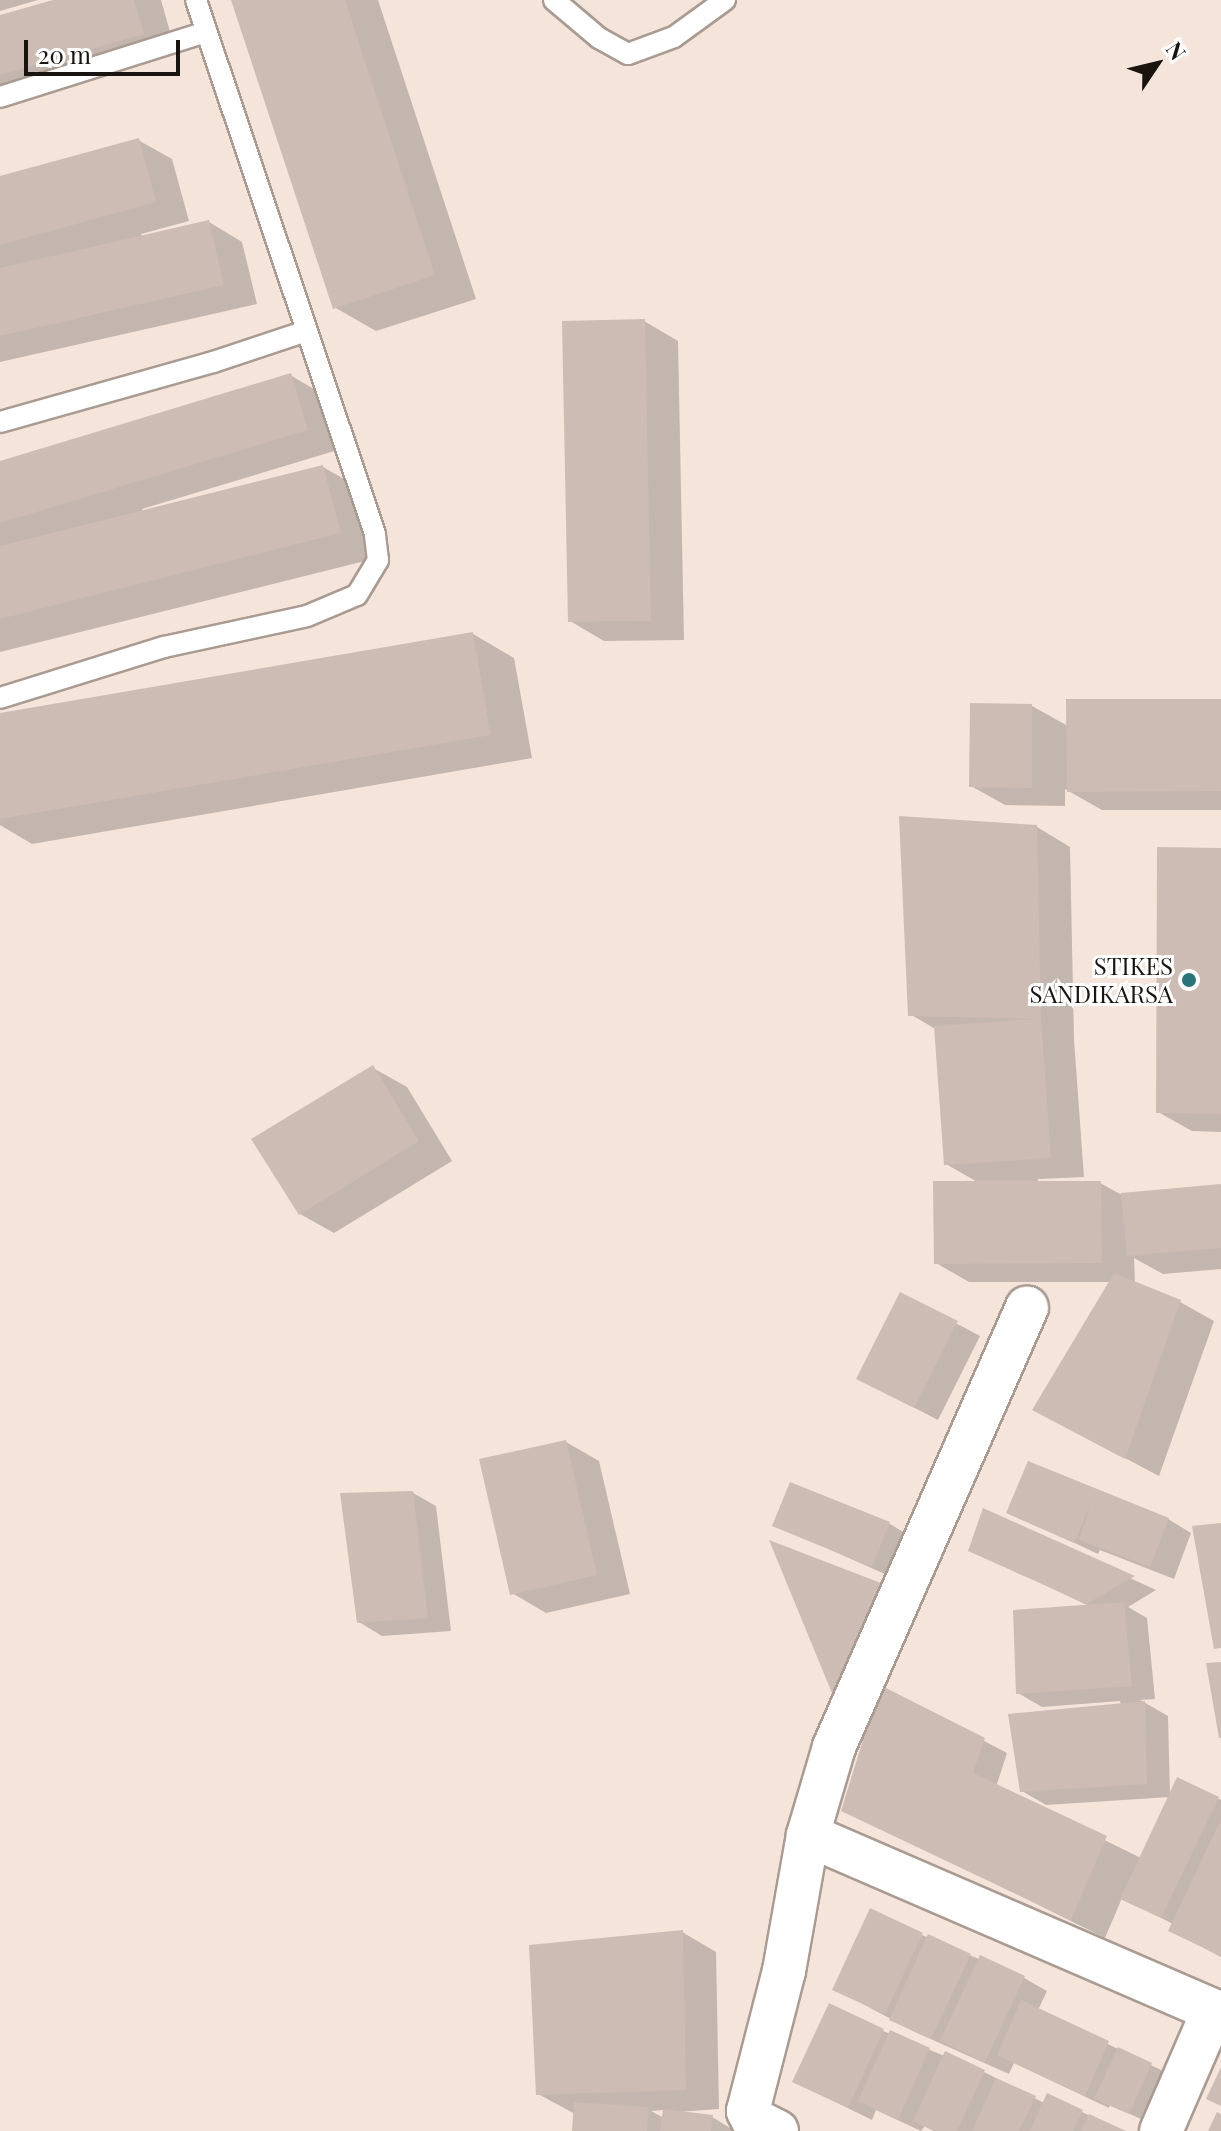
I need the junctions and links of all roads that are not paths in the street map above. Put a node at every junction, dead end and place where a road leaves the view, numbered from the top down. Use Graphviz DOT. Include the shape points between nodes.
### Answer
graph roads {
  1 [pos="196,0"];
  2 [pos="554,0"];
  3 [pos="725,0"];
  4 [pos="206,32"];
  5 [pos="0,97"];
  6 [pos="306,331"];
  7 [pos="0,422"];
  8 [pos="0,698"];
  9 [pos="1027,1308"];
  10 [pos="808,1835"];
  11 [pos="1217,2012"];
  12 [pos="777,2131"];
  13 [pos="1161,2131"];
  1 -- 4 [label="lane"];
  2 -- 3 [label="lane" via="599,38 628,54 674,37"];
  4 -- 5 [label="lane"];
  4 -- 6 [label="lane"];
  6 -- 7 [label="lane"];
  6 -- 8 [label="lane" via="375,534 378,560 357,595 307,616 164,647"];
  9 -- 10 [label="street" via="834,1747"];
  10 -- 11 [label="street"];
  10 -- 12 [label="street" via="784,1971 748,2111 752,2119"];
  11 -- 13 [label="street"];
}
